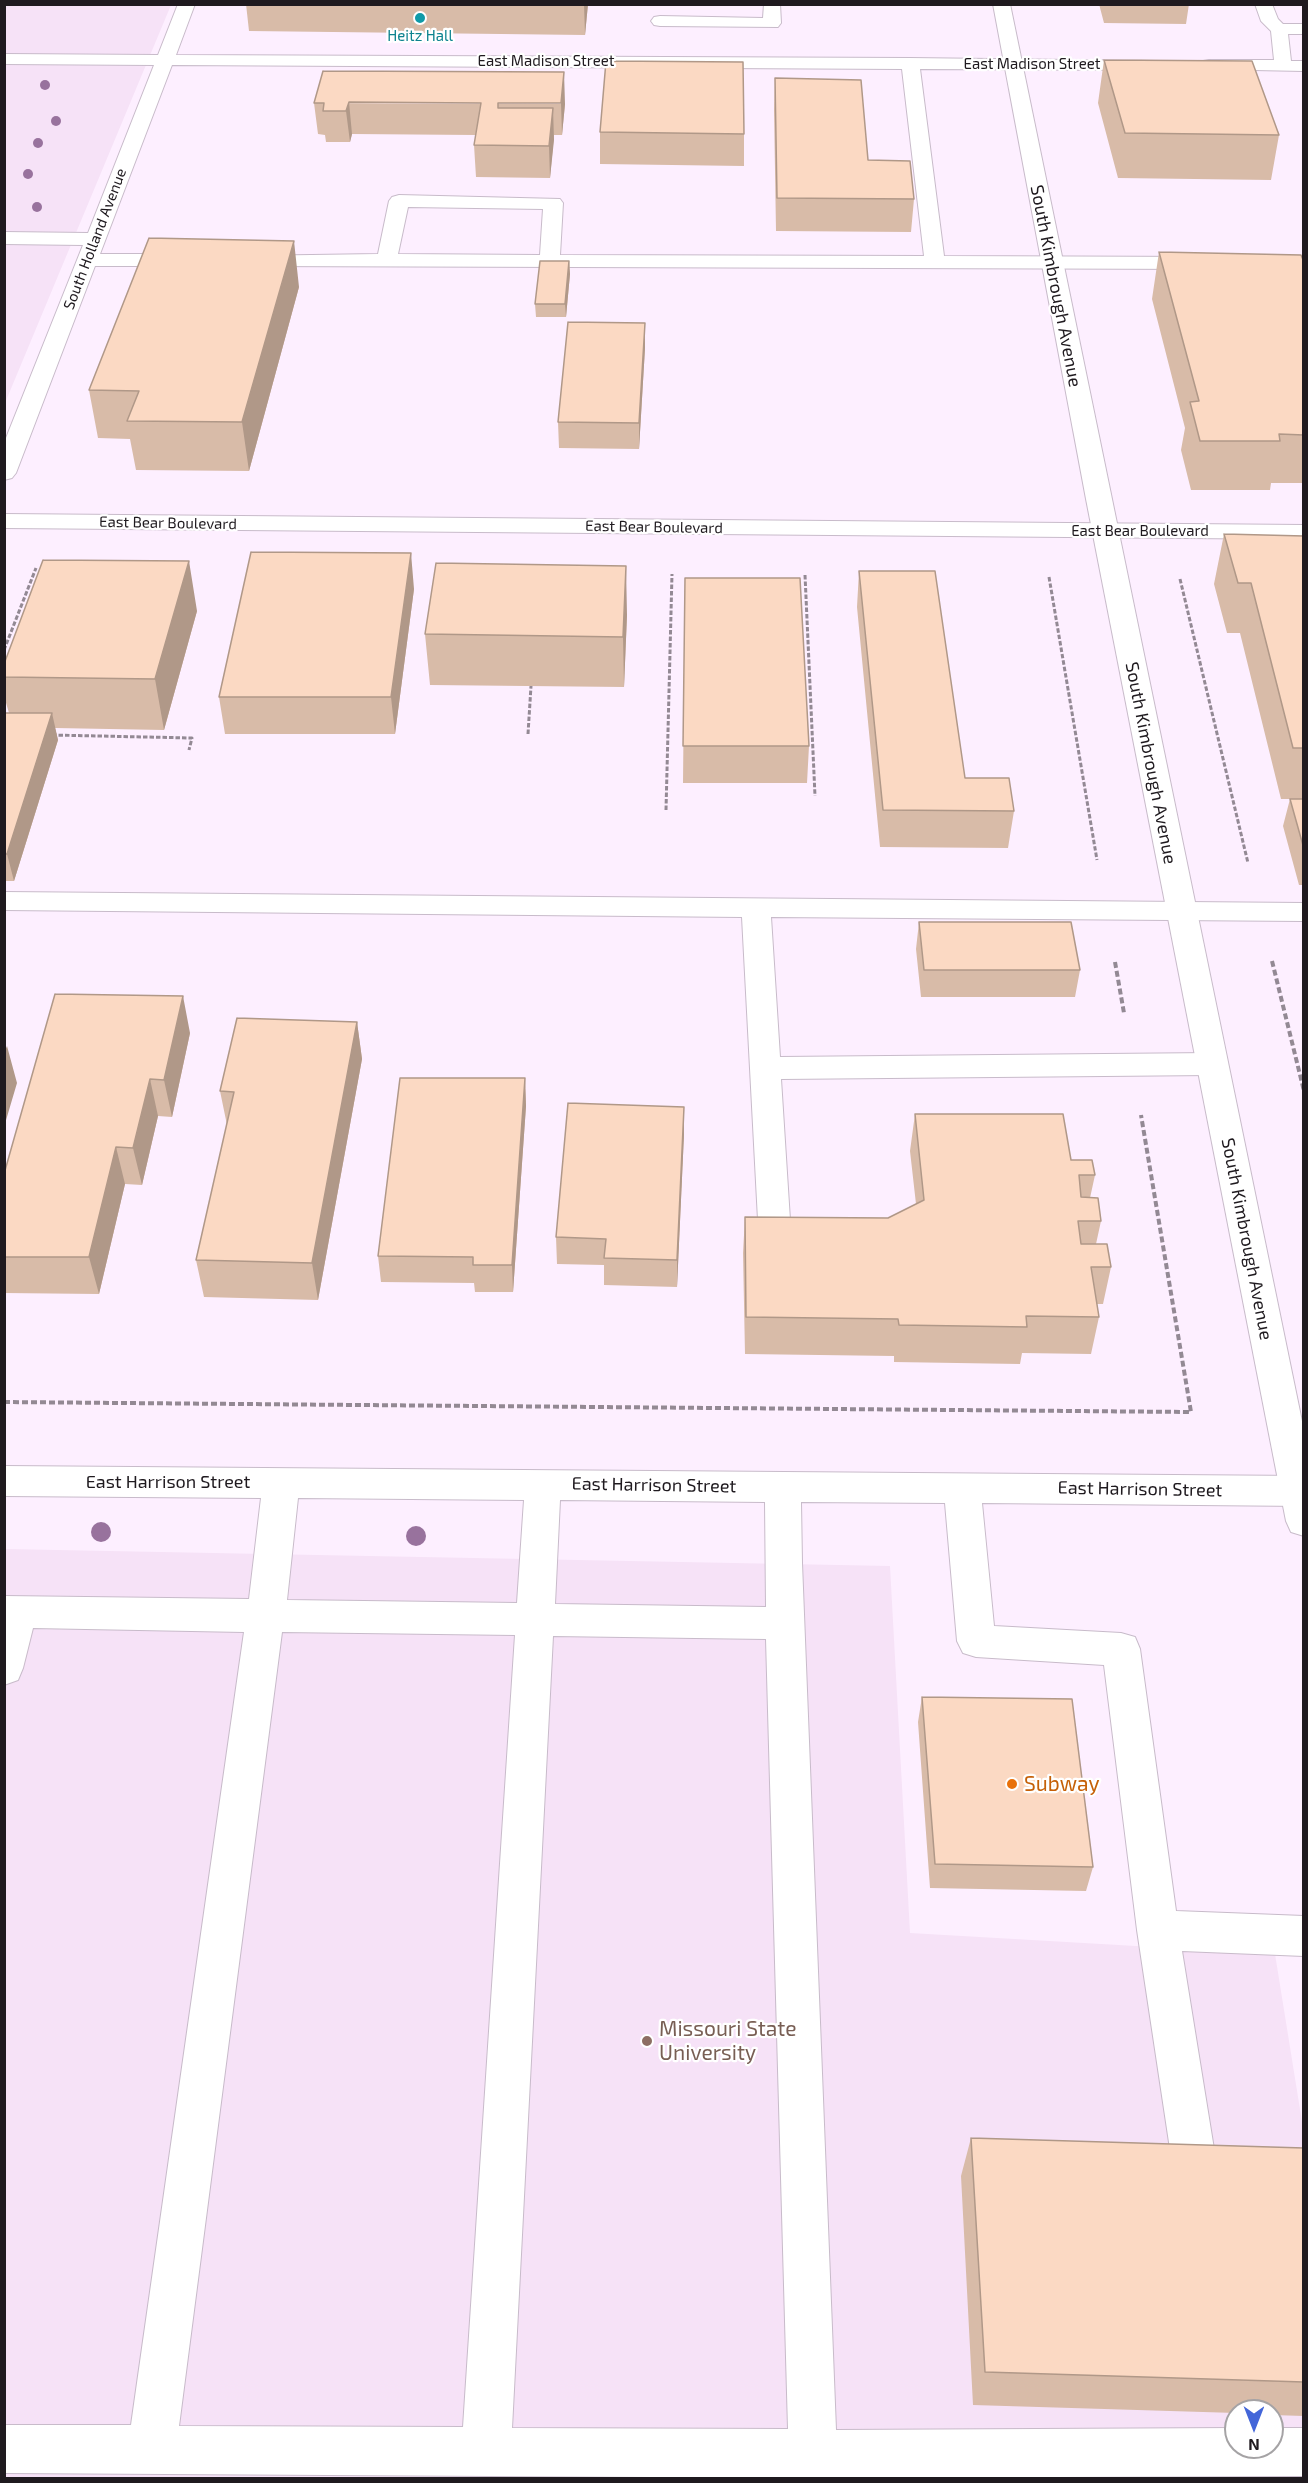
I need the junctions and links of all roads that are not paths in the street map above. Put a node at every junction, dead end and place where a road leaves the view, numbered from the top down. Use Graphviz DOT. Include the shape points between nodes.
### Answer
graph roads {
  1 [pos="187,4"];
  2 [pos="772,4"];
  3 [pos="1001,4"];
  4 [pos="1263,4"];
  5 [pos="661,13"];
  6 [pos="1279,28"];
  7 [pos="1304,29"];
  8 [pos="4,59"];
  9 [pos="164,60"];
  10 [pos="660,62"];
  11 [pos="910,63"];
  12 [pos="1012,63"];
  13 [pos="1165,65"];
  14 [pos="1189,65"];
  15 [pos="1283,66"];
  16 [pos="1304,66"];
  17 [pos="4,238"];
  18 [pos="94,239"];
  19 [pos="87,260"];
  20 [pos="204,260"];
  21 [pos="228,260"];
  22 [pos="387,261"];
  23 [pos="550,261"];
  24 [pos="935,262"];
  25 [pos="1051,262"];
  26 [pos="1225,263"];
  27 [pos="4,474"];
  28 [pos="4,521"];
  29 [pos="1104,531"];
  30 [pos="1304,532"];
  31 [pos="4,902"];
  32 [pos="756,908"];
  33 [pos="1180,910"];
  34 [pos="1304,912"];
  35 [pos="1212,1064"];
  36 [pos="765,1068"];
  37 [pos="774,1220"];
  38 [pos="4,1481"];
  39 [pos="281,1483"];
  40 [pos="543,1484"];
  41 [pos="783,1486"];
  42 [pos="962,1487"];
  43 [pos="1302,1501"];
  44 [pos="11,1612"];
  45 [pos="264,1617"];
  46 [pos="537,1619"];
  47 [pos="786,1623"];
  48 [pos="4,1668"];
  49 [pos="1158,1930"];
  50 [pos="1304,1936"];
  51 [pos="1192,2149"];
  52 [pos="4,2449"];
  53 [pos="152,2450"];
  54 [pos="486,2452"];
  55 [pos="1304,2452"];
  56 [pos="813,2454"];
  1 -- 9 [label="street, South Holland Avenue"];
  2 -- 5 [label="street" via="772,22"];
  3 -- 12 [label="street, South Kimbrough Avenue"];
  4 -- 6 [label="street" via="1270,21"];
  5 -- 10 [label="street" via="657,41"];
  6 -- 7 [label="street"];
  6 -- 15 [label="street"];
  8 -- 9 [label="street, East Madison Street"];
  9 -- 10 [label="street, East Madison Street"];
  9 -- 18 [label="street, South Holland Avenue"];
  10 -- 11 [label="street, East Madison Street"];
  11 -- 12 [label="street, East Madison Street"];
  11 -- 24 [label="street"];
  12 -- 13 [label="street, East Madison Street"];
  12 -- 25 [label="street, South Kimbrough Avenue"];
  14 -- 15 [label="street"];
  15 -- 16 [label="street"];
  17 -- 18 [label="street"];
  18 -- 19 [label="street, South Holland Avenue"];
  19 -- 20 [label="street"];
  19 -- 27 [label="street, South Holland Avenue"];
  21 -- 22 [label="street"];
  22 -- 23 [label="street"];
  22 -- 23 [label="street" via="399,201 553,203"];
  23 -- 24 [label="street"];
  24 -- 25 [label="street"];
  25 -- 26 [label="street"];
  25 -- 29 [label="street, South Kimbrough Avenue"];
  28 -- 29 [label="street, East Bear Boulevard"];
  29 -- 30 [label="street, East Bear Boulevard"];
  29 -- 33 [label="street, South Kimbrough Avenue"];
  31 -- 32 [label="street"];
  32 -- 33 [label="street"];
  32 -- 36 [label="street"];
  33 -- 34 [label="street"];
  33 -- 35 [label="street, South Kimbrough Avenue"];
  35 -- 36 [label="street"];
  35 -- 43 [label="street, South Kimbrough Avenue"];
  36 -- 37 [label="street"];
  38 -- 39 [label="street, East Harrison Street"];
  39 -- 40 [label="street, East Harrison Street"];
  39 -- 45 [label="street"];
  40 -- 41 [label="street, East Harrison Street"];
  40 -- 46 [label="street"];
  41 -- 42 [label="street, East Harrison Street"];
  41 -- 47 [label="street"];
  42 -- 43 [label="street, East Harrison Street"];
  42 -- 49 [label="street" via="976,1641 1121,1649"];
  44 -- 45 [label="street"];
  44 -- 48 [label="street"];
  45 -- 46 [label="street"];
  45 -- 53 [label="street"];
  46 -- 47 [label="street"];
  46 -- 54 [label="street"];
  47 -- 56 [label="street"];
  49 -- 50 [label="street"];
  49 -- 51 [label="street"];
  52 -- 53 [label="street"];
  53 -- 54 [label="street"];
  54 -- 56 [label="street"];
  55 -- 56 [label="street"];
}
